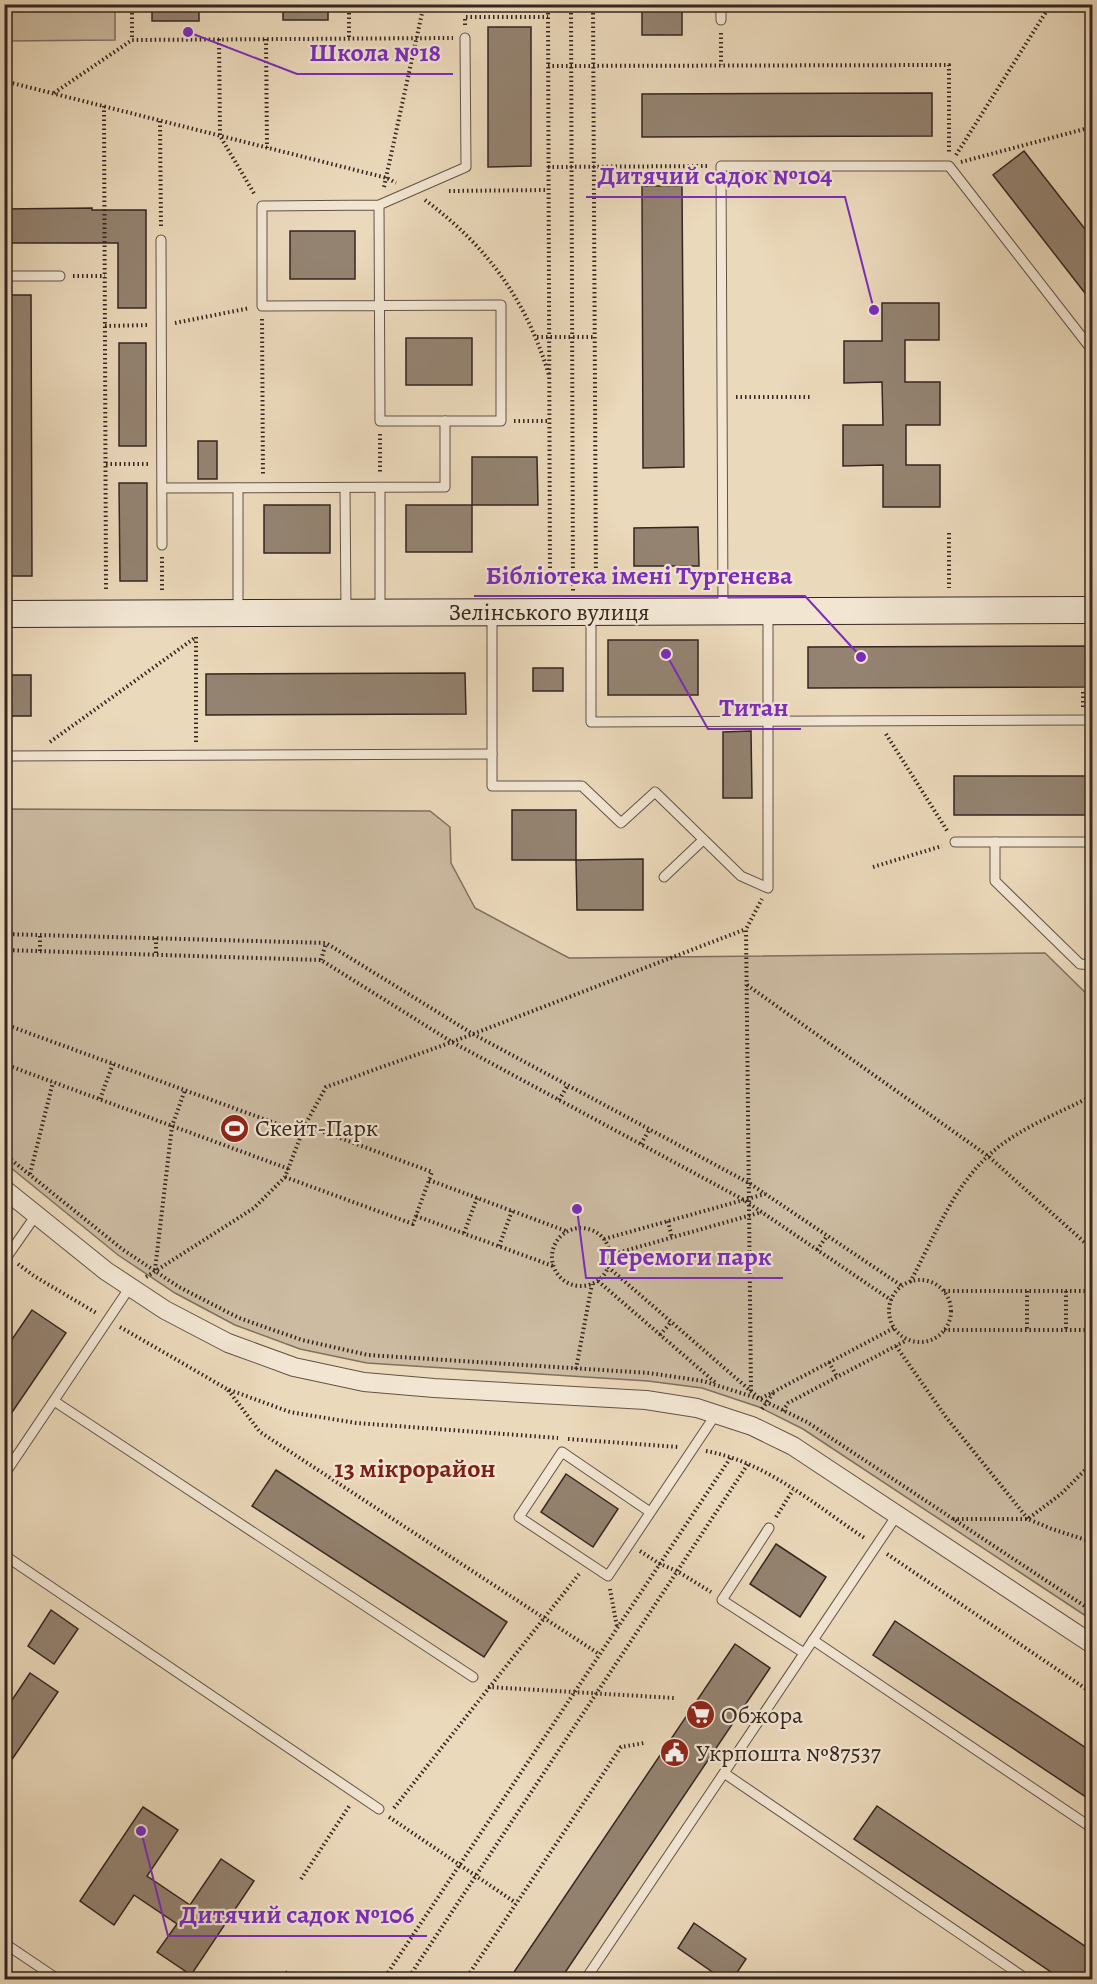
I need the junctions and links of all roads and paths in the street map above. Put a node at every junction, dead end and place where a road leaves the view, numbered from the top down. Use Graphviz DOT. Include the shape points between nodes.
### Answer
graph roads {
  1 [pos="132,4"];
  2 [pos="349,4"];
  3 [pos="548,4"];
  4 [pos="571,4"];
  5 [pos="593,4"];
  6 [pos="721,4"];
  7 [pos="1051,4"];
  8 [pos="424,6"];
  9 [pos="465,17"];
  10 [pos="548,17"];
  11 [pos="721,20"];
  12 [pos="417,38"];
  13 [pos="465,38"];
  14 [pos="219,39"];
  15 [pos="266,39"];
  16 [pos="349,39"];
  17 [pos="132,40"];
  18 [pos="721,65"];
  19 [pos="548,66"];
  20 [pos="571,66"];
  21 [pos="594,66"];
  22 [pos="4,81"];
  23 [pos="53,93"];
  24 [pos="104,106"];
  25 [pos="160,121"];
  26 [pos="1092,127"];
  27 [pos="220,136"];
  28 [pos="267,148"];
  29 [pos="721,166"];
  30 [pos="949,166"];
  31 [pos="548,167"];
  32 [pos="572,167"];
  33 [pos="594,167"];
  34 [pos="387,178"];
  35 [pos="548,190"];
  36 [pos="412,191"];
  37 [pos="379,205"];
  38 [pos="262,206"];
  39 [pos="161,240"];
  40 [pos="4,276"];
  41 [pos="60,276"];
  42 [pos="105,276"];
  43 [pos="262,306"];
  44 [pos="379,306"];
  45 [pos="105,326"];
  46 [pos="161,326"];
  47 [pos="537,337"];
  48 [pos="549,337"];
  49 [pos="572,337"];
  50 [pos="595,337"];
  51 [pos="1092,350"];
  52 [pos="549,375"];
  53 [pos="722,397"];
  54 [pos="810,397"];
  55 [pos="549,420"];
  56 [pos="380,421"];
  57 [pos="445,421"];
  58 [pos="501,421"];
  59 [pos="106,464"];
  60 [pos="162,464"];
  61 [pos="162,488"];
  62 [pos="238,488"];
  63 [pos="262,488"];
  64 [pos="345,488"];
  65 [pos="380,488"];
  66 [pos="949,533"];
  67 [pos="162,545"];
  68 [pos="949,588"];
  69 [pos="550,589"];
  70 [pos="573,589"];
  71 [pos="106,590"];
  72 [pos="162,590"];
  73 [pos="594,600"];
  74 [pos="1092,610"];
  75 [pos="723,611"];
  76 [pos="768,611"];
  77 [pos="492,612"];
  78 [pos="238,613"];
  79 [pos="346,613"];
  80 [pos="380,613"];
  81 [pos="4,614"];
  82 [pos="1083,692"];
  83 [pos="1092,692"];
  84 [pos="1092,720"];
  85 [pos="769,721"];
  86 [pos="878,721"];
  87 [pos="492,754"];
  88 [pos="196,755"];
  89 [pos="4,756"];
  90 [pos="31,756"];
  91 [pos="703,840"];
  92 [pos="955,842"];
  93 [pos="995,842"];
  94 [pos="1092,842"];
  95 [pos="873,867"];
  96 [pos="664,877"];
  97 [pos="757,909"];
  98 [pos="746,928"];
  99 [pos="4,934"];
  100 [pos="40,935"];
  101 [pos="156,938"];
  102 [pos="326,943"];
  103 [pos="4,950"];
  104 [pos="40,951"];
  105 [pos="156,955"];
  106 [pos="321,960"];
  107 [pos="1092,965"];
  108 [pos="747,985"];
  109 [pos="4,1024"];
  110 [pos="473,1034"];
  111 [pos="452,1042"];
  112 [pos="4,1064"];
  113 [pos="113,1064"];
  114 [pos="53,1082"];
  115 [pos="568,1086"];
  116 [pos="185,1090"];
  117 [pos="1092,1096"];
  118 [pos="100,1099"];
  119 [pos="559,1100"];
  120 [pos="305,1125"];
  121 [pos="172,1126"];
  122 [pos="650,1130"];
  123 [pos="302,1133"];
  124 [pos="641,1144"];
  125 [pos="4,1154"];
  126 [pos="988,1156"];
  127 [pos="289,1169"];
  128 [pos="30,1174"];
  129 [pos="285,1177"];
  130 [pos="429,1180"];
  131 [pos="749,1183"];
  132 [pos="4,1189"];
  133 [pos="765,1194"];
  134 [pos="477,1198"];
  135 [pos="744,1200"];
  136 [pos="749,1201"];
  137 [pos="512,1211"];
  138 [pos="762,1212"];
  139 [pos="36,1215"];
  140 [pos="416,1216"];
  141 [pos="749,1216"];
  142 [pos="668,1221"];
  143 [pos="567,1231"];
  144 [pos="464,1233"];
  145 [pos="827,1236"];
  146 [pos="672,1238"];
  147 [pos="604,1239"];
  148 [pos="499,1246"];
  149 [pos="1092,1249"];
  150 [pos="818,1250"];
  151 [pos="610,1256"];
  152 [pos="4,1261"];
  153 [pos="553,1266"];
  154 [pos="608,1267"];
  155 [pos="155,1271"];
  156 [pos="598,1281"];
  157 [pos="910,1282"];
  158 [pos="592,1284"];
  159 [pos="902,1286"];
  160 [pos="130,1287"];
  161 [pos="944,1291"];
  162 [pos="1027,1291"];
  163 [pos="1066,1291"];
  164 [pos="1092,1291"];
  165 [pos="891,1300"];
  166 [pos="671,1322"];
  167 [pos="894,1328"];
  168 [pos="944,1330"];
  169 [pos="1027,1330"];
  170 [pos="1066,1330"];
  171 [pos="1092,1330"];
  172 [pos="660,1335"];
  173 [pos="908,1339"];
  174 [pos="896,1346"];
  175 [pos="169,1356"];
  176 [pos="829,1362"];
  177 [pos="576,1369"];
  178 [pos="837,1377"];
  179 [pos="719,1386"];
  180 [pos="227,1389"];
  181 [pos="751,1391"];
  182 [pos="775,1391"];
  183 [pos="760,1399"];
  184 [pos="54,1401"];
  185 [pos="767,1402"];
  186 [pos="762,1409"];
  187 [pos="783,1411"];
  188 [pos="716,1414"];
  189 [pos="677,1446"];
  190 [pos="1092,1463"];
  191 [pos="748,1464"];
  192 [pos="4,1475"];
  193 [pos="793,1490"];
  194 [pos="650,1512"];
  195 [pos="897,1515"];
  196 [pos="952,1518"];
  197 [pos="1028,1519"];
  198 [pos="769,1528"];
  199 [pos="1092,1542"];
  200 [pos="629,1544"];
  201 [pos="876,1546"];
  202 [pos="4,1555"];
  203 [pos="588,1563"];
  204 [pos="660,1564"];
  205 [pos="677,1570"];
  206 [pos="608,1576"];
  207 [pos="722,1600"];
  208 [pos="1092,1611"];
  209 [pos="544,1618"];
  210 [pos="617,1627"];
  211 [pos="813,1640"];
  212 [pos="1092,1644"];
  213 [pos="804,1653"];
  214 [pos="599,1654"];
  215 [pos="473,1677"];
  216 [pos="489,1688"];
  217 [pos="574,1692"];
  218 [pos="1092,1693"];
  219 [pos="596,1694"];
  220 [pos="674,1698"];
  221 [pos="644,1743"];
  222 [pos="724,1773"];
  223 [pos="357,1795"];
  224 [pos="379,1809"];
  225 [pos="1092,1828"];
  226 [pos="459,1864"];
  227 [pos="476,1875"];
  228 [pos="300,1879"];
  229 [pos="516,1903"];
  230 [pos="4,1943"];
  231 [pos="285,1972"];
  232 [pos="59,1980"];
  233 [pos="296,1980"];
  234 [pos="383,1980"];
  235 [pos="407,1980"];
  236 [pos="465,1980"];
  237 [pos="585,1980"];
  238 [pos="1028,1980"];
  1 -- 17 [label="path"];
  2 -- 16 [label="path"];
  3 -- 10 [label="path"];
  4 -- 20 [label="path"];
  5 -- 21 [label="path"];
  6 -- 11 [label="lane"];
  7 -- 30 [label="path"];
  8 -- 12 [label="path"];
  9 -- 10 [label="path"];
  10 -- 19 [label="path"];
  11 -- 18 [label="path"];
  12 -- 13 [label="path"];
  12 -- 16 [label="path"];
  12 -- 34 [label="path"];
  13 -- 36 [label="lane" via="466,167"];
  14 -- 15 [label="path"];
  14 -- 17 [label="path"];
  14 -- 27 [label="path"];
  15 -- 16 [label="path"];
  15 -- 28 [label="path"];
  17 -- 23 [label="path"];
  18 -- 21 [label="path"];
  18 -- 30 [label="path" via="949,65"];
  19 -- 20 [label="path"];
  19 -- 31 [label="path"];
  20 -- 21 [label="path"];
  20 -- 32 [label="path"];
  21 -- 33 [label="path"];
  22 -- 23 [label="path"];
  23 -- 24 [label="path"];
  24 -- 25 [label="path"];
  24 -- 42 [label="path"];
  25 -- 27 [label="path"];
  25 -- 39 [label="path"];
  26 -- 30 [label="path"];
  27 -- 28 [label="path"];
  27 -- 38 [label="path"];
  28 -- 34 [label="path"];
  29 -- 30 [label="lane"];
  29 -- 33 [label="path"];
  29 -- 53 [label="lane"];
  30 -- 51 [label="lane"];
  31 -- 32 [label="path"];
  31 -- 35 [label="path"];
  32 -- 33 [label="path"];
  32 -- 49 [label="path"];
  33 -- 50 [label="path"];
  34 -- 37 [label="path"];
  35 -- 36 [label="path"];
  35 -- 48 [label="path"];
  36 -- 37 [label="lane"];
  36 -- 47 [label="path" via="473,241 499,272"];
  37 -- 38 [label="lane"];
  37 -- 44 [label="lane"];
  38 -- 43 [label="lane"];
  39 -- 46 [label="lane"];
  40 -- 41 [label="lane"];
  41 -- 42 [label="path"];
  42 -- 45 [label="path"];
  43 -- 44 [label="lane"];
  43 -- 46 [label="path"];
  43 -- 63 [label="path"];
  44 -- 56 [label="lane"];
  44 -- 58 [label="lane" via="501,305"];
  45 -- 46 [label="path"];
  45 -- 59 [label="path"];
  46 -- 60 [label="lane"];
  47 -- 48 [label="path"];
  47 -- 52 [label="path"];
  48 -- 49 [label="path"];
  48 -- 52 [label="path"];
  49 -- 50 [label="path"];
  49 -- 70 [label="path"];
  50 -- 73 [label="path"];
  52 -- 55 [label="path"];
  53 -- 54 [label="path"];
  53 -- 75 [label="lane"];
  55 -- 58 [label="path"];
  55 -- 69 [label="path"];
  56 -- 57 [label="lane"];
  56 -- 65 [label="path"];
  57 -- 58 [label="lane"];
  57 -- 65 [label="lane" via="445,487"];
  59 -- 60 [label="path"];
  59 -- 71 [label="path"];
  60 -- 61 [label="lane"];
  61 -- 62 [label="lane"];
  61 -- 67 [label="lane"];
  62 -- 63 [label="lane"];
  62 -- 78 [label="lane"];
  63 -- 64 [label="lane"];
  64 -- 65 [label="lane"];
  64 -- 79 [label="lane"];
  65 -- 80 [label="lane"];
  66 -- 68 [label="path"];
  67 -- 72 [label="path"];
  73 -- 75 [label="street, Зелінського вулиця"];
  73 -- 77 [label="street, Зелінського вулиця"];
  73 -- 85 [label="lane" via="591,722"];
  74 -- 76 [label="street, Зелінського вулиця"];
  75 -- 76 [label="street, Зелінського вулиця"];
  76 -- 85 [label="lane"];
  77 -- 80 [label="street, Зелінського вулиця"];
  77 -- 87 [label="lane"];
  78 -- 79 [label="street, Зелінського вулиця"];
  78 -- 81 [label="street, Зелінського вулиця"];
  79 -- 80 [label="street, Зелінського вулиця"];
  82 -- 83 [label="path"];
  84 -- 86 [label="lane"];
  85 -- 86 [label="lane"];
  85 -- 91 [label="lane" via="768,888 741,876"];
  86 -- 92 [label="path"];
  87 -- 88 [label="lane"];
  87 -- 91 [label="lane" via="492,786 582,786 621,823 655,792"];
  88 -- 90 [label="lane"];
  88 -- 90 [label="path" via="196,637"];
  89 -- 90 [label="lane"];
  91 -- 96 [label="lane"];
  92 -- 93 [label="lane"];
  92 -- 95 [label="path"];
  93 -- 94 [label="lane"];
  93 -- 107 [label="lane" via="995,881 1080,964"];
  97 -- 98 [label="path"];
  98 -- 108 [label="path"];
  98 -- 110 [label="path"];
  99 -- 100 [label="path"];
  100 -- 101 [label="path"];
  100 -- 104 [label="path"];
  101 -- 102 [label="path"];
  101 -- 105 [label="path"];
  102 -- 106 [label="path"];
  102 -- 110 [label="path"];
  103 -- 104 [label="path"];
  104 -- 105 [label="path"];
  105 -- 106 [label="path"];
  106 -- 111 [label="path"];
  108 -- 126 [label="path"];
  108 -- 131 [label="path"];
  109 -- 113 [label="path"];
  110 -- 111 [label="path"];
  110 -- 115 [label="path"];
  111 -- 119 [label="path"];
  111 -- 120 [label="path" via="326,1087"];
  112 -- 114 [label="path"];
  113 -- 116 [label="path"];
  113 -- 118 [label="path"];
  114 -- 118 [label="path"];
  114 -- 128 [label="path"];
  115 -- 119 [label="path"];
  115 -- 122 [label="path"];
  116 -- 121 [label="path"];
  116 -- 123 [label="path"];
  117 -- 126 [label="path" via="1021,1133"];
  118 -- 121 [label="path"];
  119 -- 124 [label="path"];
  120 -- 123 [label="path"];
  120 -- 130 [label="path" via="432,1172"];
  121 -- 127 [label="path"];
  121 -- 155 [label="path"];
  122 -- 124 [label="path"];
  122 -- 131 [label="path"];
  123 -- 127 [label="path"];
  124 -- 135 [label="path"];
  125 -- 128 [label="path"];
  126 -- 149 [label="path"];
  126 -- 157 [label="path" via="959,1190"];
  127 -- 129 [label="path"];
  128 -- 155 [label="path"];
  129 -- 140 [label="path" via="413,1224"];
  129 -- 155 [label="path" via="254,1208"];
  130 -- 134 [label="path"];
  130 -- 140 [label="path"];
  131 -- 133 [label="path"];
  131 -- 136 [label="path"];
  132 -- 139 [label="street"];
  133 -- 136 [label="path"];
  133 -- 145 [label="path"];
  134 -- 137 [label="path"];
  134 -- 144 [label="path"];
  135 -- 136 [label="path"];
  135 -- 142 [label="path"];
  136 -- 138 [label="path"];
  136 -- 141 [label="path"];
  137 -- 143 [label="path"];
  137 -- 148 [label="path"];
  138 -- 141 [label="path"];
  138 -- 150 [label="path"];
  139 -- 152 [label="lane"];
  139 -- 160 [label="street"];
  140 -- 144 [label="path"];
  141 -- 146 [label="path"];
  141 -- 181 [label="path"];
  142 -- 146 [label="path"];
  142 -- 147 [label="path"];
  143 -- 147 [label="path" via="587,1228"];
  143 -- 153 [label="path" via="555,1242"];
  144 -- 148 [label="path"];
  145 -- 150 [label="path"];
  145 -- 159 [label="path"];
  146 -- 151 [label="path"];
  147 -- 151 [label="path"];
  148 -- 153 [label="path"];
  150 -- 165 [label="path"];
  151 -- 154 [label="path"];
  153 -- 158 [label="path" via="560,1278 572,1285"];
  154 -- 156 [label="path"];
  154 -- 166 [label="path"];
  155 -- 160 [label="path"];
  155 -- 177 [label="path" via="239,1317 302,1340 368,1355"];
  156 -- 158 [label="path"];
  156 -- 172 [label="path"];
  157 -- 159 [label="path"];
  157 -- 161 [label="path" via="928,1281"];
  158 -- 177 [label="path"];
  159 -- 165 [label="path"];
  160 -- 184 [label="lane"];
  160 -- 188 [label="street" via="228,1343 294,1367 364,1382 646,1400"];
  161 -- 162 [label="path"];
  161 -- 168 [label="path" via="951,1311"];
  162 -- 163 [label="path"];
  162 -- 169 [label="path"];
  163 -- 164 [label="path"];
  163 -- 170 [label="path"];
  165 -- 167 [label="path" via="890,1319"];
  166 -- 172 [label="path"];
  166 -- 181 [label="path"];
  167 -- 173 [label="path"];
  167 -- 176 [label="path"];
  168 -- 169 [label="path"];
  168 -- 173 [label="path" via="924,1341"];
  169 -- 170 [label="path"];
  170 -- 171 [label="path"];
  172 -- 179 [label="path"];
  173 -- 174 [label="path"];
  174 -- 178 [label="path"];
  174 -- 197 [label="path" via="966,1443"];
  175 -- 180 [label="path"];
  176 -- 178 [label="path"];
  176 -- 182 [label="path"];
  177 -- 179 [label="path" via="649,1373"];
  178 -- 187 [label="path" via="788,1403"];
  179 -- 183 [label="path"];
  180 -- 189 [label="path" via="290,1412 356,1423"];
  180 -- 209 [label="path" via="260,1432"];
  181 -- 183 [label="path"];
  182 -- 183 [label="path"];
  182 -- 185 [label="path"];
  183 -- 185 [label="path"];
  184 -- 192 [label="lane"];
  184 -- 215 [label="lane"];
  185 -- 186 [label="path"];
  185 -- 187 [label="path"];
  187 -- 196 [label="path" via="807,1422"];
  188 -- 194 [label="lane"];
  188 -- 195 [label="street" via="793,1446"];
  190 -- 197 [label="path"];
  191 -- 193 [label="path"];
  191 -- 204 [label="path" via="731,1457"];
  191 -- 205 [label="path"];
  193 -- 198 [label="path"];
  193 -- 201 [label="path"];
  194 -- 200 [label="lane"];
  194 -- 203 [label="lane" via="562,1452 519,1517"];
  195 -- 201 [label="lane"];
  195 -- 212 [label="street"];
  196 -- 197 [label="path"];
  196 -- 208 [label="path"];
  197 -- 199 [label="path"];
  198 -- 207 [label="lane"];
  200 -- 204 [label="path"];
  200 -- 206 [label="lane"];
  201 -- 211 [label="lane"];
  201 -- 218 [label="path"];
  202 -- 223 [label="lane"];
  203 -- 206 [label="lane"];
  203 -- 209 [label="path"];
  204 -- 205 [label="path"];
  204 -- 210 [label="path"];
  205 -- 207 [label="path"];
  205 -- 219 [label="path"];
  206 -- 210 [label="path"];
  207 -- 213 [label="lane"];
  209 -- 214 [label="path"];
  209 -- 216 [label="path"];
  210 -- 214 [label="path"];
  211 -- 213 [label="lane"];
  211 -- 225 [label="lane"];
  213 -- 222 [label="lane"];
  214 -- 217 [label="path"];
  216 -- 217 [label="path"];
  216 -- 226 [label="path" via="388,1816"];
  217 -- 219 [label="path"];
  217 -- 226 [label="path"];
  219 -- 220 [label="path"];
  219 -- 227 [label="path"];
  221 -- 229 [label="path" via="621,1747"];
  222 -- 237 [label="lane"];
  222 -- 238 [label="lane"];
  223 -- 224 [label="lane"];
  223 -- 228 [label="path"];
  226 -- 227 [label="path"];
  226 -- 234 [label="path"];
  227 -- 229 [label="path"];
  227 -- 235 [label="path"];
  229 -- 236 [label="path"];
  230 -- 232 [label="lane"];
  231 -- 233 [label="path"];
}
